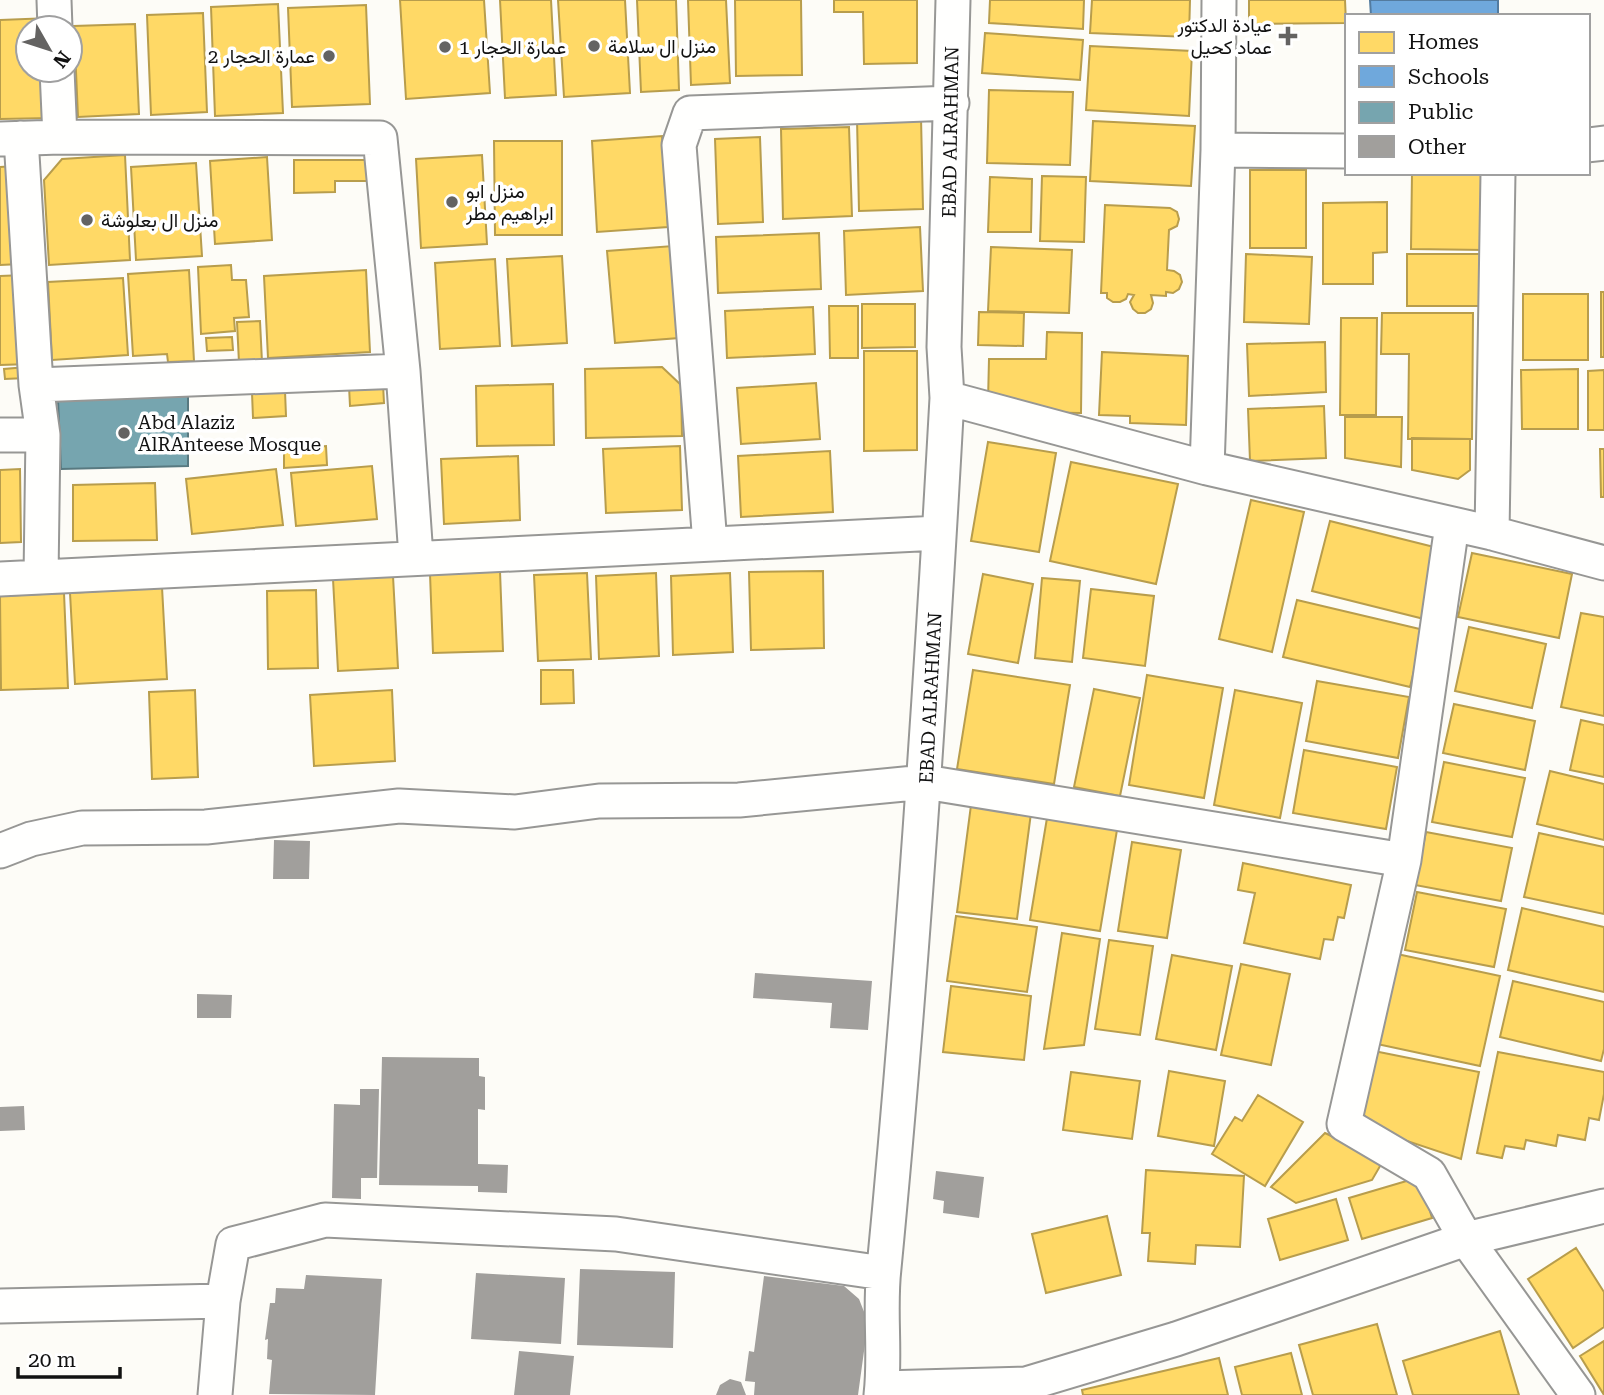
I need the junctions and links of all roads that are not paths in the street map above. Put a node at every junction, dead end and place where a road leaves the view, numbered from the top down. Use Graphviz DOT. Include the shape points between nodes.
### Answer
graph roads {
  1 [pos="953,0"];
  2 [pos="1219,0"];
  3 [pos="58,84"];
  4 [pos="952,103"];
  5 [pos="60,137"];
  6 [pos="11,139"];
  7 [pos="1218,150"];
  8 [pos="1345,151"];
  9 [pos="1498,175"];
  10 [pos="403,371"];
  11 [pos="36,385"];
  12 [pos="947,398"];
  13 [pos="0,435"];
  14 [pos="43,435"];
  15 [pos="1207,468"];
  16 [pos="1452,525"];
  17 [pos="939,533"];
  18 [pos="1492,533"];
  19 [pos="710,544"];
  20 [pos="416,557"];
  21 [pos="1604,563"];
  22 [pos="41,577"];
  23 [pos="0,579"];
  24 [pos="925,782"];
  25 [pos="0,851"];
  26 [pos="1404,860"];
  27 [pos="1604,1206"];
  28 [pos="1466,1239"];
  29 [pos="883,1273"];
  30 [pos="223,1301"];
  31 [pos="0,1306"];
  32 [pos="1059,1385"];
  33 [pos="882,1392"];
  34 [pos="215,1395"];
  35 [pos="1578,1395"];
  1 -- 4 [label="street, EBAD ALRAHMAN"];
  2 -- 7 [label="street"];
  3 -- 5 [label="street"];
  4 -- 12 [label="street, EBAD ALRAHMAN" via="944,347"];
  4 -- 19 [label="street" via="690,113 679,145"];
  5 -- 6 [label="street"];
  5 -- 10 [label="street" via="380,138"];
  6 -- 11 [label="street"];
  7 -- 8 [label="street"];
  7 -- 15 [label="street"];
  9 -- 18 [label="street"];
  10 -- 11 [label="street"];
  10 -- 20 [label="street"];
  11 -- 14 [label="street"];
  12 -- 15 [label="street"];
  12 -- 17 [label="street, EBAD ALRAHMAN"];
  13 -- 14 [label="street"];
  14 -- 22 [label="street"];
  15 -- 16 [label="street"];
  16 -- 18 [label="street"];
  16 -- 26 [label="street"];
  17 -- 19 [label="street"];
  17 -- 24 [label="street, EBAD ALRAHMAN"];
  18 -- 21 [label="street"];
  19 -- 20 [label="street"];
  20 -- 22 [label="street"];
  22 -- 23 [label="street"];
  24 -- 25 [label="street" via="740,800 599,801 515,812 399,806 206,827 82,828"];
  24 -- 26 [label="street"];
  24 -- 29 [label="street, EBAD ALRAHMAN"];
  26 -- 28 [label="street" via="1343,1124 1429,1174"];
  27 -- 28 [label="street"];
  28 -- 32 [label="street" via="1176,1339"];
  28 -- 35 [label="street"];
  29 -- 30 [label="street" via="616,1234 325,1220 233,1244"];
  29 -- 33 [label="street, EBAD ALRAHMAN"];
  30 -- 31 [label="street"];
  30 -- 34 [label="street"];
  32 -- 33 [label="street"];
}
